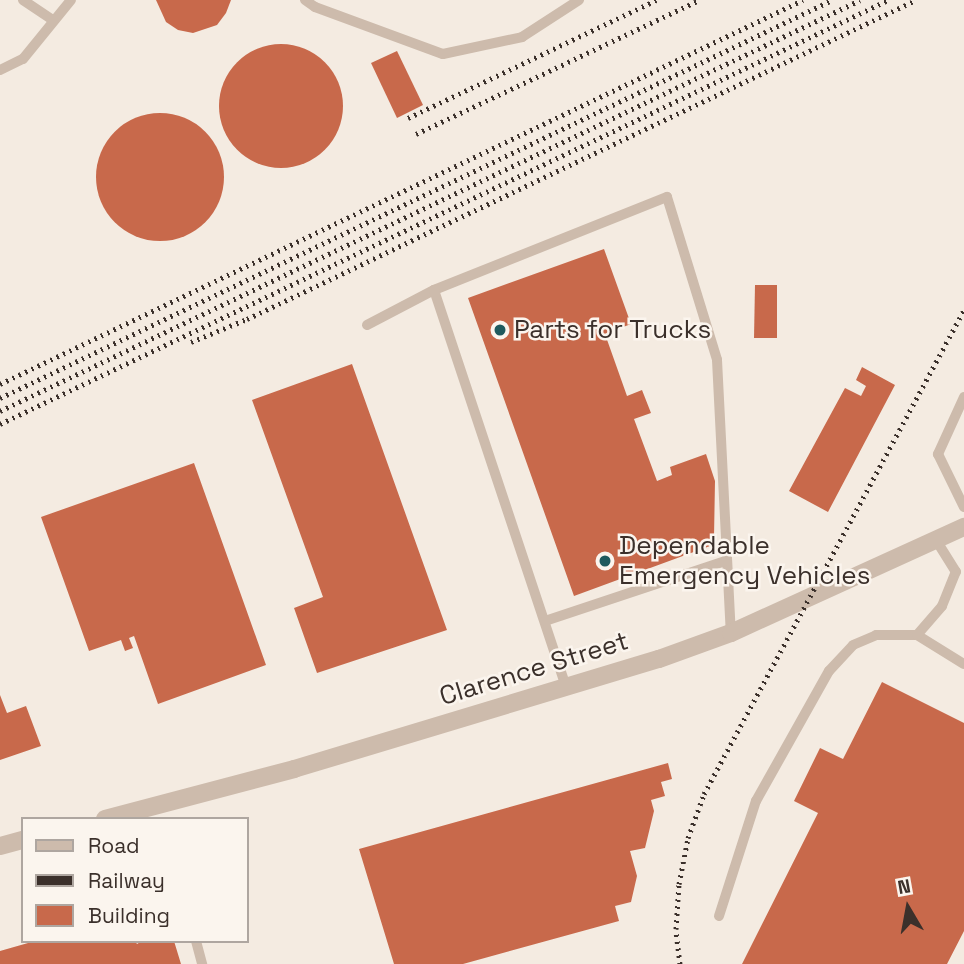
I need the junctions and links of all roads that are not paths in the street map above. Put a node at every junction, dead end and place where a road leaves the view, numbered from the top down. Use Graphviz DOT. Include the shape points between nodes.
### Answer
graph roads {
  1 [pos="23,0"];
  2 [pos="71,0"];
  3 [pos="305,0"];
  4 [pos="579,0"];
  5 [pos="54,21"];
  6 [pos="0,70"];
  7 [pos="434,290"];
  8 [pos="367,325"];
  9 [pos="962,406"];
  10 [pos="964,507"];
  11 [pos="964,527"];
  12 [pos="936,540"];
  13 [pos="725,561"];
  14 [pos="960,575"];
  15 [pos="545,621"];
  16 [pos="731,633"];
  17 [pos="917,635"];
  18 [pos="964,664"];
  19 [pos="566,687"];
  20 [pos="113,817"];
  21 [pos="21,841"];
  22 [pos="0,846"];
  23 [pos="719,916"];
  24 [pos="197,943"];
  25 [pos="202,964"];
  1 -- 5 [label="lane"];
  2 -- 5 [label="lane"];
  3 -- 4 [label="lane" via="443,54 522,37"];
  5 -- 6 [label="lane" via="23,59"];
  7 -- 8 [label="lane"];
  7 -- 13 [label="lane" via="667,197 717,360"];
  7 -- 15 [label="lane"];
  9 -- 10 [label="lane" via="938,454"];
  11 -- 12 [label="street, Clarence Street"];
  12 -- 14 [label="lane"];
  12 -- 16 [label="street, Clarence Street"];
  13 -- 15 [label="lane"];
  13 -- 16 [label="lane"];
  14 -- 17 [label="lane"];
  15 -- 19 [label="lane"];
  16 -- 19 [label="street, Clarence Street"];
  17 -- 18 [label="lane"];
  17 -- 23 [label="lane" via="876,635 853,645 829,671 756,801"];
  19 -- 20 [label="street, Clarence Street" via="294,769"];
  21 -- 22 [label="street"];
  24 -- 25 [label="lane"];
}
